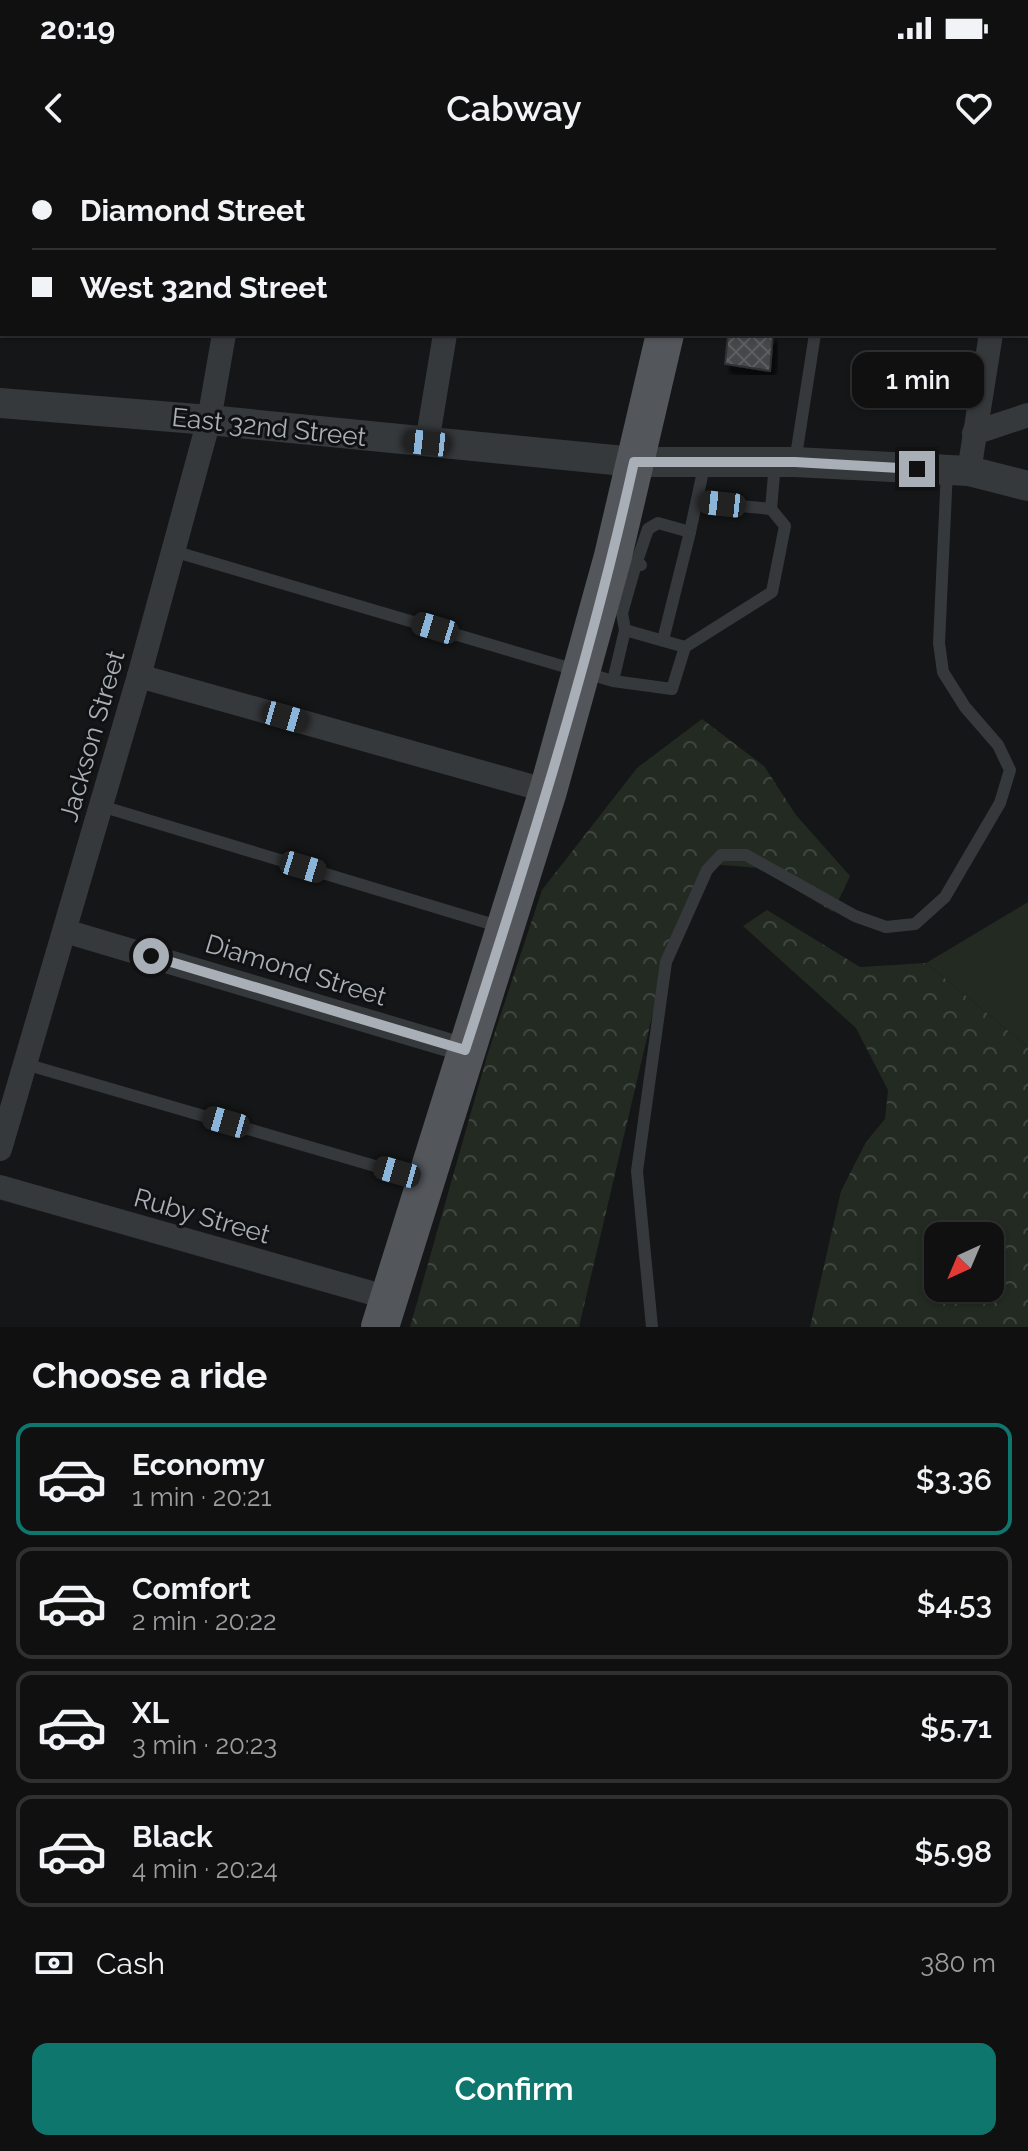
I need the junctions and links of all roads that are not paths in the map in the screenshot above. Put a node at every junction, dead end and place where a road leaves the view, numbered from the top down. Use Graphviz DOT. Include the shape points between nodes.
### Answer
graph roads {
  1 [pos="224,336"];
  2 [pos="445,336"];
  3 [pos="665,336"];
  4 [pos="815,336"];
  5 [pos="991,336"];
  6 [pos="0,403"];
  7 [pos="1028,415"];
  8 [pos="209,420"];
  9 [pos="974,433"];
  10 [pos="427,443"];
  11 [pos="634,462"];
  12 [pos="705,462"];
  13 [pos="785,462"];
  14 [pos="958,471"];
  15 [pos="1028,486"];
  16 [pos="698,502"];
  17 [pos="771,509"];
  18 [pos="690,532"];
  19 [pos="173,551"];
  20 [pos="630,562"];
  21 [pos="621,609"];
  22 [pos="663,640"];
  23 [pos="685,647"];
  24 [pos="139,676"];
  25 [pos="596,676"];
  26 [pos="548,791"];
  27 [pos="101,806"];
  28 [pos="504,928"];
  29 [pos="65,931"];
  30 [pos="465,1050"];
  31 [pos="25,1064"];
  32 [pos="0,1149"];
  33 [pos="426,1181"];
  34 [pos="0,1187"];
  35 [pos="384,1313"];
  36 [pos="652,1327"];
  1 -- 8 [label="street, Jackson Street"];
  2 -- 10 [label="street"];
  3 -- 11 [label="main road"];
  4 -- 13 [label="lane"];
  5 -- 9 [label="street"];
  6 -- 8 [label="street, East 32nd Street"];
  7 -- 9 [label="street"];
  8 -- 10 [label="street, East 32nd Street"];
  8 -- 19 [label="street, Jackson Street"];
  9 -- 14 [label="street"];
  10 -- 11 [label="street, East 32nd Street"];
  11 -- 12 [label="street, East 32nd Street"];
  11 -- 20 [label="main road"];
  12 -- 13 [label="street, East 32nd Street"];
  12 -- 16 [label="lane"];
  13 -- 14 [label="street, East 32nd Street"];
  13 -- 17 [label="lane"];
  14 -- 15 [label="street, East 32nd Street"];
  14 -- 36 [label="lane" via="939,643 943,672 998,745 1010,770 1000,803 945,897 915,924 886,927 855,916 746,855 721,855 707,870 666,962 637,1171"];
  16 -- 17 [label="lane"];
  16 -- 18 [label="lane"];
  17 -- 23 [label="lane" via="785,526 772,592"];
  18 -- 20 [label="lane" via="658,523 648,529"];
  18 -- 22 [label="lane" via="665,609"];
  19 -- 24 [label="street, Jackson Street"];
  19 -- 25 [label="lane"];
  20 -- 21 [label="main road"];
  21 -- 22 [label="lane"];
  21 -- 25 [label="main road"];
  22 -- 23 [label="lane"];
  23 -- 25 [label="lane" via="672,689"];
  24 -- 26 [label="street"];
  24 -- 27 [label="street, Jackson Street"];
  25 -- 26 [label="main road"];
  26 -- 28 [label="main road"];
  27 -- 28 [label="lane"];
  27 -- 29 [label="street, Jackson Street"];
  28 -- 30 [label="main road"];
  29 -- 30 [label="street, Diamond Street"];
  29 -- 31 [label="street, Jackson Street"];
  30 -- 33 [label="main road"];
  31 -- 32 [label="street, Jackson Street"];
  31 -- 33 [label="lane"];
  33 -- 35 [label="main road"];
  34 -- 35 [label="street, Ruby Street"];
}
